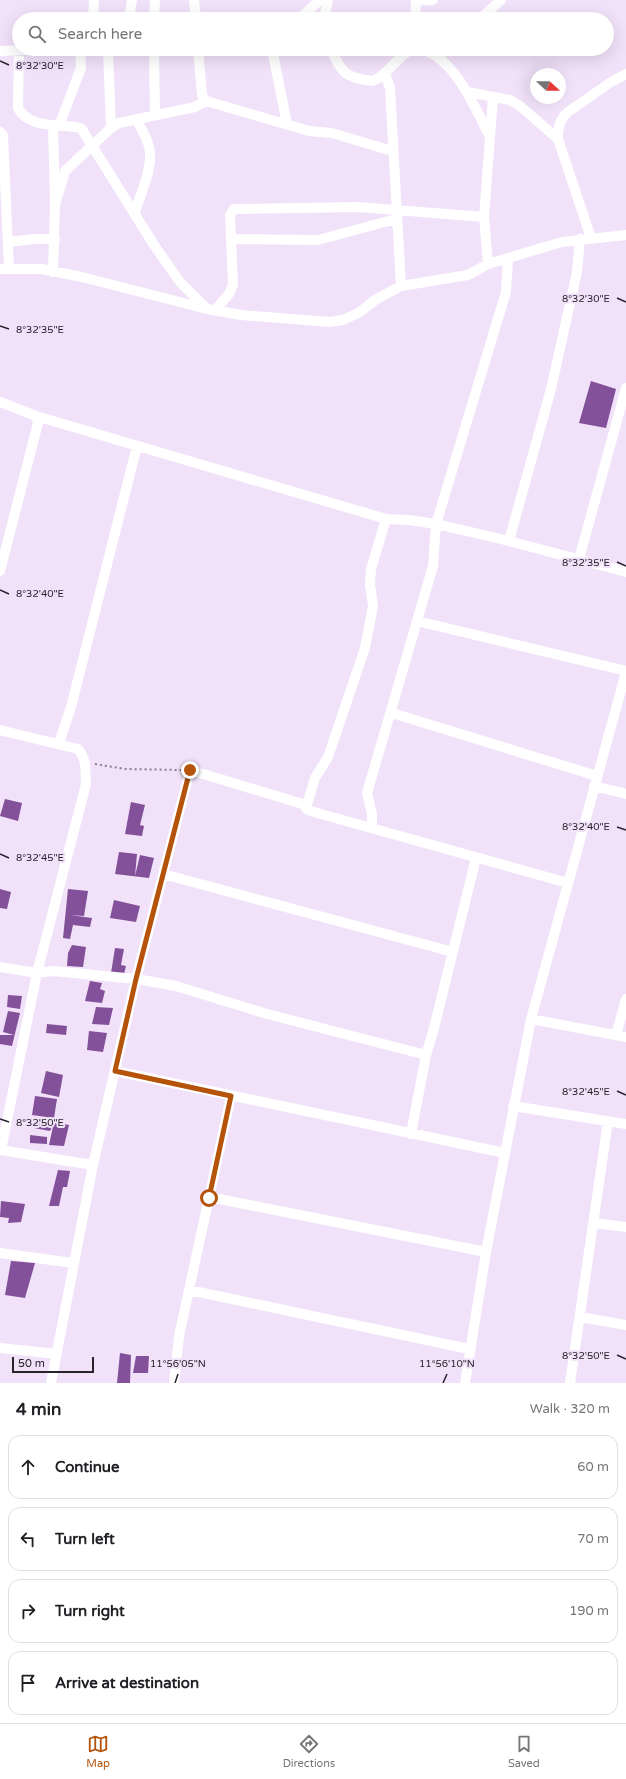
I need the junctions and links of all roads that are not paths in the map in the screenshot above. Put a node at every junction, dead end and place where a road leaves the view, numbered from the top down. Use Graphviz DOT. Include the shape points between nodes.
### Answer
graph roads {
  1 [pos="94,0"];
  2 [pos="132,0"];
  3 [pos="155,0"];
  4 [pos="194,0"];
  5 [pos="320,0"];
  6 [pos="328,0"];
  7 [pos="416,0"];
  8 [pos="433,0"];
  9 [pos="501,0"];
  10 [pos="93,12"];
  11 [pos="130,12"];
  12 [pos="154,12"];
  13 [pos="195,12"];
  14 [pos="306,12"];
  15 [pos="325,12"];
  16 [pos="415,12"];
  17 [pos="488,12"];
  18 [pos="0,52"];
  19 [pos="12,52"];
  20 [pos="19,56"];
  21 [pos="80,56"];
  22 [pos="108,56"];
  23 [pos="154,56"];
  24 [pos="199,56"];
  25 [pos="273,56"];
  26 [pos="334,56"];
  27 [pos="402,56"];
  28 [pos="434,56"];
  29 [pos="441,56"];
  30 [pos="439,59"];
  31 [pos="385,74"];
  32 [pos="626,74"];
  33 [pos="468,92"];
  34 [pos="493,97"];
  35 [pos="206,101"];
  36 [pos="155,115"];
  37 [pos="136,119"];
  38 [pos="287,124"];
  39 [pos="56,126"];
  40 [pos="111,128"];
  41 [pos="0,132"];
  42 [pos="489,136"];
  43 [pos="558,139"];
  44 [pos="91,146"];
  45 [pos="392,151"];
  46 [pos="55,205"];
  47 [pos="135,212"];
  48 [pos="396,214"];
  49 [pos="484,217"];
  50 [pos="626,235"];
  51 [pos="591,238"];
  52 [pos="55,239"];
  53 [pos="232,239"];
  54 [pos="580,239"];
  55 [pos="8,242"];
  56 [pos="508,260"];
  57 [pos="488,264"];
  58 [pos="5,269"];
  59 [pos="53,272"];
  60 [pos="401,286"];
  61 [pos="211,310"];
  62 [pos="626,389"];
  63 [pos="0,402"];
  64 [pos="36,416"];
  65 [pos="137,446"];
  66 [pos="386,519"];
  67 [pos="436,524"];
  68 [pos="509,540"];
  69 [pos="579,559"];
  70 [pos="0,572"];
  71 [pos="626,572"];
  72 [pos="417,621"];
  73 [pos="626,672"];
  74 [pos="392,713"];
  75 [pos="0,730"];
  76 [pos="59,743"];
  77 [pos="597,776"];
  78 [pos="594,786"];
  79 [pos="626,794"];
  80 [pos="306,805"];
  81 [pos="372,828"];
  82 [pos="476,858"];
  83 [pos="163,874"];
  84 [pos="568,883"];
  85 [pos="453,952"];
  86 [pos="0,967"];
  87 [pos="37,973"];
  88 [pos="136,979"];
  89 [pos="626,999"];
  90 [pos="531,1019"];
  91 [pos="621,1036"];
  92 [pos="426,1055"];
  93 [pos="115,1071"];
  94 [pos="231,1096"];
  95 [pos="513,1106"];
  96 [pos="608,1121"];
  97 [pos="626,1124"];
  98 [pos="410,1134"];
  99 [pos="0,1150"];
  100 [pos="505,1153"];
  101 [pos="93,1165"];
  102 [pos="209,1198"];
  103 [pos="593,1223"];
  104 [pos="626,1228"];
  105 [pos="486,1252"];
  106 [pos="0,1253"];
  107 [pos="73,1263"];
  108 [pos="189,1290"];
  109 [pos="580,1317"];
  110 [pos="626,1325"];
  111 [pos="0,1348"];
  112 [pos="469,1349"];
  113 [pos="57,1354"];
  114 [pos="51,1383"];
  115 [pos="174,1383"];
  116 [pos="465,1383"];
  117 [pos="570,1383"];
  1 -- 10 [label="street"];
  2 -- 11 [label="street"];
  3 -- 12 [label="street"];
  4 -- 13 [label="street"];
  5 -- 14 [label="street"];
  6 -- 15 [label="street"];
  7 -- 8 [label="street"];
  7 -- 16 [label="street"];
  9 -- 17 [label="street"];
  18 -- 19 [label="street"];
  20 -- 39 [label="street" via="18,108 21,114 28,119"];
  21 -- 39 [label="street" via="81,68"];
  22 -- 40 [label="street"];
  23 -- 36 [label="street"];
  24 -- 35 [label="street" via="202,95"];
  25 -- 38 [label="street"];
  26 -- 31 [label="street" via="346,74 353,79 373,81"];
  27 -- 31 [label="street"];
  28 -- 30 [label="street"];
  29 -- 30 [label="street"];
  30 -- 33 [label="street" via="456,75"];
  31 -- 45 [label="street" via="390,88"];
  32 -- 43 [label="street" via="562,118 558,127"];
  33 -- 34 [label="street"];
  33 -- 42 [label="street"];
  34 -- 42 [label="street"];
  34 -- 43 [label="street" via="510,100 520,106"];
  35 -- 36 [label="street" via="195,107"];
  35 -- 38 [label="street"];
  36 -- 37 [label="street"];
  37 -- 40 [label="street"];
  37 -- 47 [label="street" via="151,156"];
  38 -- 45 [label="street" via="309,131 340,135"];
  39 -- 44 [label="street" via="81,128"];
  39 -- 46 [label="street"];
  40 -- 44 [label="street"];
  41 -- 55 [label="street" via="3,135"];
  42 -- 49 [label="street"];
  43 -- 51 [label="street"];
  44 -- 46 [label="street" via="65,171"];
  44 -- 47 [label="street"];
  45 -- 48 [label="street"];
  46 -- 52 [label="street"];
  47 -- 61 [label="street" via="180,282"];
  48 -- 49 [label="street"];
  48 -- 53 [label="street" via="318,240"];
  48 -- 53 [label="street" via="358,207 234,208 231,212"];
  48 -- 60 [label="street"];
  49 -- 57 [label="street"];
  50 -- 51 [label="street"];
  51 -- 54 [label="street"];
  52 -- 55 [label="street" via="34,238"];
  52 -- 59 [label="street"];
  53 -- 61 [label="street" via="232,290"];
  54 -- 56 [label="street" via="562,242"];
  54 -- 68 [label="street" via="577,272 551,389"];
  55 -- 58 [label="street"];
  56 -- 57 [label="street"];
  56 -- 67 [label="street" via="506,292"];
  57 -- 60 [label="street" via="468,275"];
  58 -- 59 [label="street" via="42,269"];
  59 -- 61 [label="street"];
  60 -- 61 [label="street" via="343,320 322,321"];
  62 -- 69 [label="street"];
  63 -- 64 [label="street"];
  64 -- 65 [label="street"];
  64 -- 70 [label="street" via="37,431"];
  65 -- 66 [label="street"];
  65 -- 76 [label="street" via="71,707"];
  66 -- 67 [label="street"];
  66 -- 80 [label="street" via="371,569 373,606 365,648 328,757 319,770"];
  67 -- 68 [label="street"];
  67 -- 72 [label="street" via="433,566"];
  68 -- 69 [label="street"];
  69 -- 71 [label="street"];
  72 -- 73 [label="street"];
  72 -- 74 [label="street"];
  73 -- 77 [label="street"];
  74 -- 77 [label="street"];
  74 -- 81 [label="street" via="367,793"];
  75 -- 76 [label="street"];
  76 -- 87 [label="street" via="78,748 83,755 86,784"];
  77 -- 78 [label="street"];
  78 -- 79 [label="street"];
  78 -- 84 [label="street"];
  80 -- 81 [label="street" via="308,810"];
  80 -- 83 [label="street" via="190,770"];
  81 -- 82 [label="street"];
  82 -- 84 [label="street"];
  82 -- 85 [label="street"];
  83 -- 85 [label="street"];
  83 -- 88 [label="street"];
  84 -- 90 [label="street"];
  85 -- 92 [label="street"];
  86 -- 87 [label="street"];
  87 -- 88 [label="street" via="53,970"];
  87 -- 99 [label="street"];
  88 -- 92 [label="street" via="176,986 267,1014"];
  88 -- 93 [label="street"];
  89 -- 91 [label="street"];
  90 -- 91 [label="street"];
  90 -- 95 [label="street"];
  92 -- 98 [label="street"];
  93 -- 94 [label="street"];
  93 -- 101 [label="street"];
  94 -- 98 [label="street"];
  94 -- 102 [label="street"];
  95 -- 96 [label="street"];
  95 -- 100 [label="street"];
  96 -- 97 [label="street"];
  96 -- 103 [label="street"];
  98 -- 100 [label="street"];
  99 -- 101 [label="street"];
  100 -- 105 [label="street"];
  101 -- 107 [label="street"];
  102 -- 105 [label="street"];
  102 -- 108 [label="street"];
  103 -- 104 [label="street"];
  103 -- 109 [label="street"];
  105 -- 112 [label="street"];
  106 -- 107 [label="street"];
  107 -- 113 [label="street"];
  108 -- 112 [label="street"];
  108 -- 115 [label="street" via="178,1336"];
  109 -- 110 [label="street"];
  109 -- 117 [label="street"];
  111 -- 113 [label="street"];
  112 -- 116 [label="street"];
  113 -- 114 [label="street"];
}
